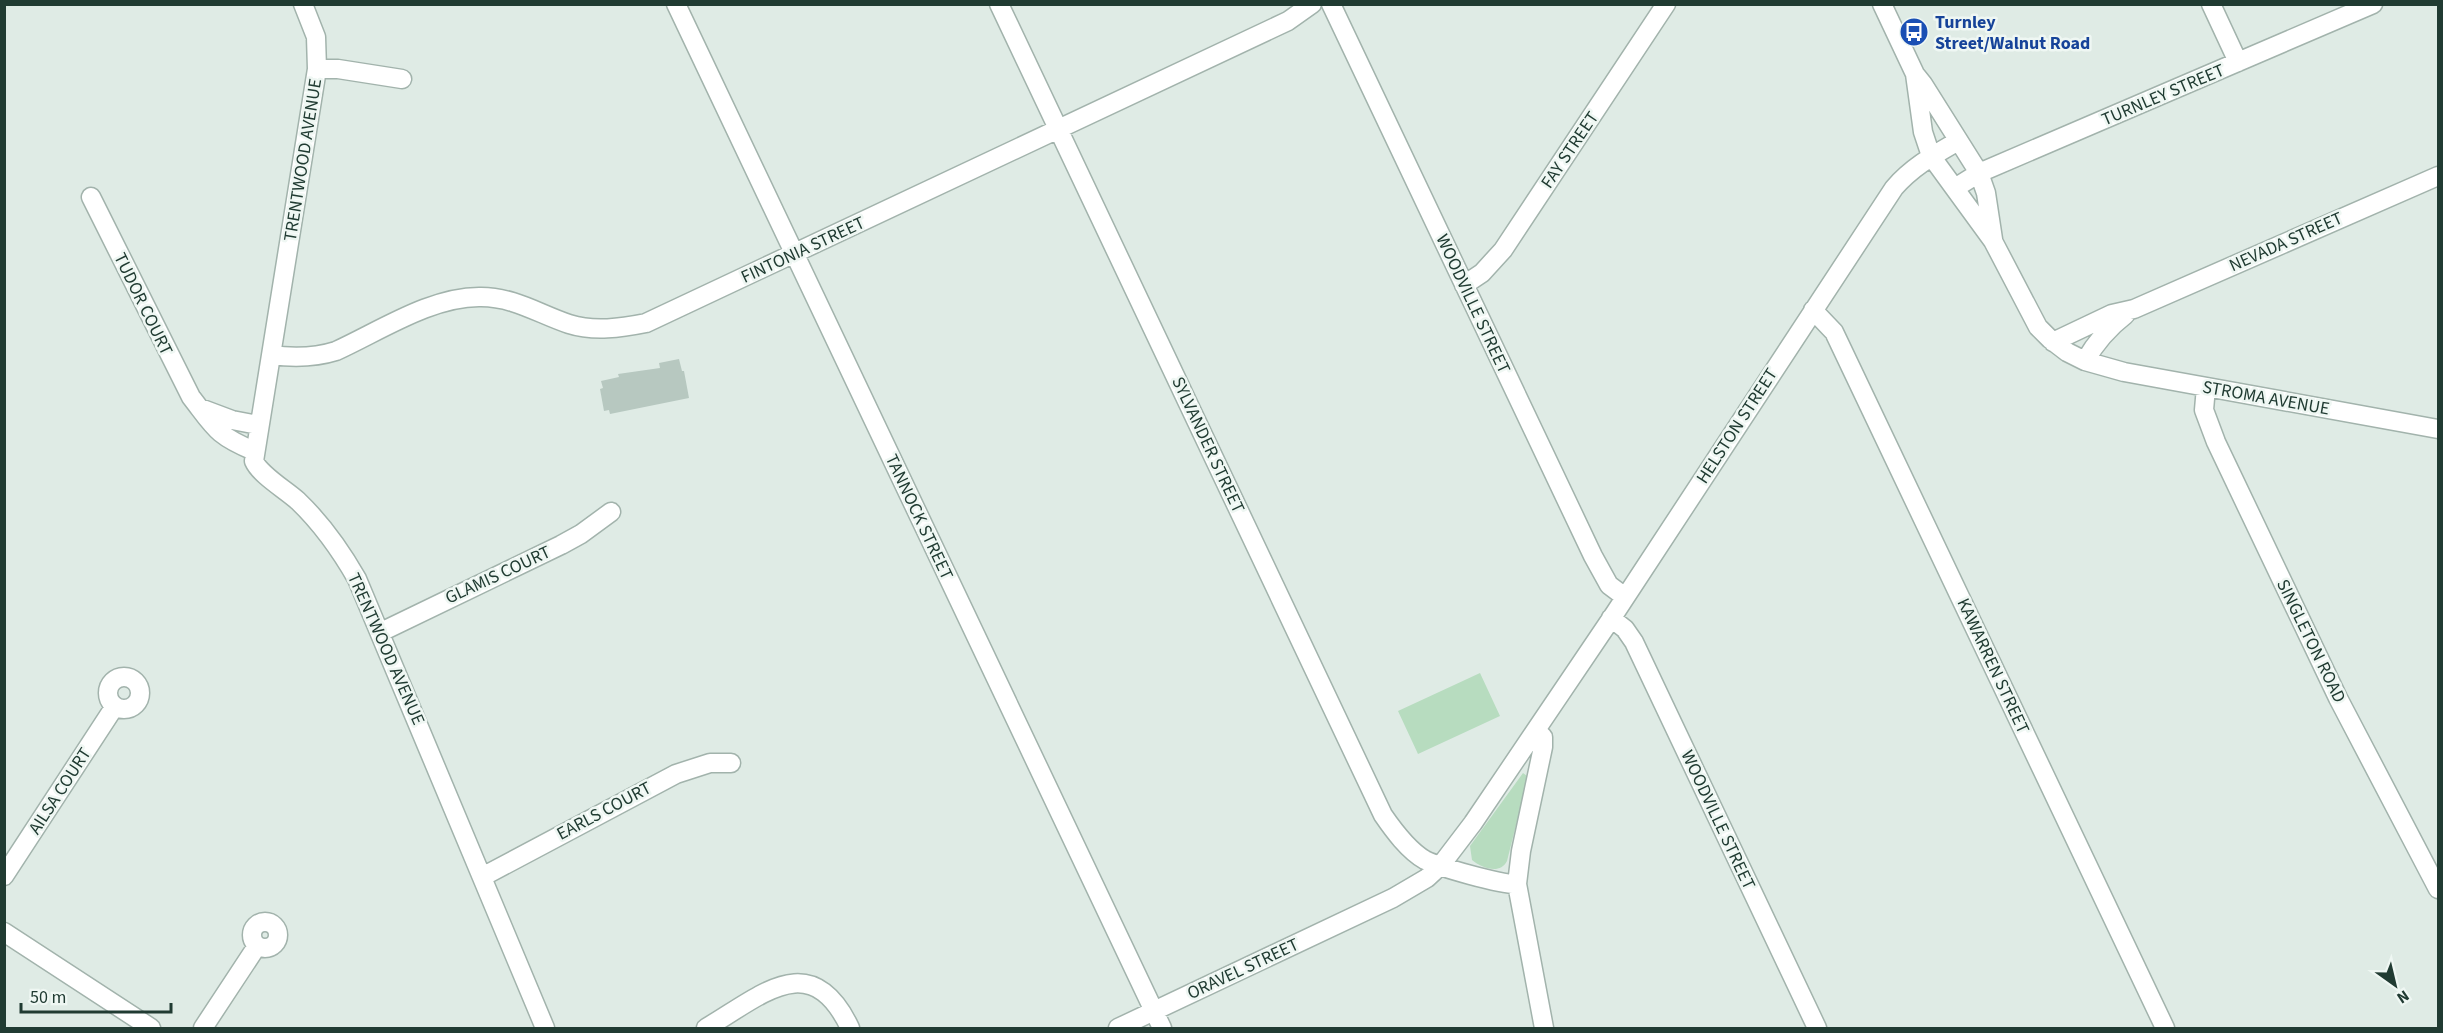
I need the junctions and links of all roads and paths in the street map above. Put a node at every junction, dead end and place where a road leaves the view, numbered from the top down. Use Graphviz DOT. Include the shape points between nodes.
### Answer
graph roads {
  1 [pos="303,4"];
  2 [pos="676,4"];
  3 [pos="999,4"];
  4 [pos="1312,4"];
  5 [pos="1331,4"];
  6 [pos="1666,4"];
  7 [pos="1882,4"];
  8 [pos="2211,4"];
  9 [pos="2373,4"];
  10 [pos="2238,62"];
  11 [pos="317,69"];
  12 [pos="1915,74"];
  13 [pos="402,79"];
  14 [pos="1058,129"];
  15 [pos="1958,141"];
  16 [pos="1931,156"];
  17 [pos="1979,174"];
  18 [pos="2439,176"];
  19 [pos="1955,188"];
  20 [pos="91,197"];
  21 [pos="1993,241"];
  22 [pos="794,254"];
  23 [pos="1464,285"];
  24 [pos="2134,309"];
  25 [pos="1813,310"];
  26 [pos="2053,342"];
  27 [pos="271,355"];
  28 [pos="2089,362"];
  29 [pos="2206,387"];
  30 [pos="200,408"];
  31 [pos="258,425"];
  32 [pos="2439,429"];
  33 [pos="254,451"];
  34 [pos="611,512"];
  35 [pos="1625,597"];
  36 [pos="1611,618"];
  37 [pos="381,632"];
  38 [pos="115,706"];
  39 [pos="1536,730"];
  40 [pos="731,763"];
  41 [pos="1441,865"];
  42 [pos="4,876"];
  43 [pos="482,877"];
  44 [pos="1517,884"];
  45 [pos="2439,889"];
  46 [pos="1369,910"];
  47 [pos="4,932"];
  48 [pos="257,946"];
  49 [pos="1154,1011"];
  50 [pos="151,1029"];
  51 [pos="203,1029"];
  52 [pos="545,1029"];
  53 [pos="706,1029"];
  54 [pos="850,1029"];
  55 [pos="1118,1029"];
  56 [pos="1162,1029"];
  57 [pos="1544,1029"];
  58 [pos="1817,1029"];
  59 [pos="2165,1029"];
  1 -- 11 [label="street, TRENTWOOD AVENUE" via="316,37"];
  2 -- 22 [label="street, TANNOCK STREET"];
  3 -- 14 [label="street, SYLVANDER STREET"];
  4 -- 14 [label="street, FINTONIA STREET" via="1297,17"];
  5 -- 23 [label="street, WOODVILLE STREET"];
  6 -- 23 [label="street, FAY STREET" via="1503,250 1482,273"];
  7 -- 12 [label="street"];
  8 -- 10 [label="street"];
  9 -- 10 [label="street, TURNLEY STREET"];
  10 -- 17 [label="street, TURNLEY STREET"];
  11 -- 13 [label="street"];
  11 -- 27 [label="street, TRENTWOOD AVENUE"];
  12 -- 15 [label="street"];
  12 -- 16 [label="street" via="1923,132"];
  14 -- 22 [label="street, FINTONIA STREET"];
  14 -- 41 [label="street, SYLVANDER STREET" via="1383,815 1413,850 1425,860"];
  15 -- 16 [label="street, HELSTON STREET"];
  15 -- 17 [label="street"];
  16 -- 19 [label="street"];
  16 -- 25 [label="street, HELSTON STREET" via="1894,188"];
  17 -- 19 [label="street, TURNLEY STREET"];
  17 -- 21 [label="street" via="1986,192"];
  18 -- 24 [label="street, NEVADA STREET"];
  19 -- 21 [label="street"];
  20 -- 30 [label="street, TUDOR COURT" via="176,370"];
  21 -- 26 [label="street, STROMA AVENUE" via="2034,321"];
  22 -- 27 [label="street, FINTONIA STREET" via="662,317 625,328 571,324 512,301 480,297 428,308 322,356"];
  22 -- 49 [label="street, TANNOCK STREET"];
  23 -- 35 [label="street, WOODVILLE STREET" via="1593,556 1609,585"];
  24 -- 26 [label="street, NEVADA STREET" via="2112,314"];
  24 -- 28 [label="street, NEVADA STREET" via="2097,341"];
  25 -- 35 [label="street, HELSTON STREET"];
  25 -- 59 [label="street, KAWARREN STREET" via="1834,332"];
  26 -- 28 [label="street, STROMA AVENUE"];
  27 -- 31 [label="street, TRENTWOOD AVENUE"];
  28 -- 29 [label="street, STROMA AVENUE"];
  29 -- 32 [label="street, STROMA AVENUE"];
  29 -- 45 [label="street, SINGLETON ROAD" via="2204,410 2216,442 2338,698"];
  30 -- 31 [label="street"];
  30 -- 33 [label="street, TUDOR COURT" via="223,436"];
  31 -- 33 [label="street, TRENTWOOD AVENUE"];
  33 -- 37 [label="street, TRENTWOOD AVENUE" via="257,467 299,502 336,545 357,579"];
  34 -- 37 [label="street, GLAMIS COURT" via="561,545"];
  35 -- 36 [label="street, HELSTON STREET"];
  36 -- 39 [label="street, HELSTON STREET"];
  36 -- 58 [label="street, WOODVILLE STREET" via="1634,642"];
  37 -- 43 [label="street, TRENTWOOD AVENUE"];
  38 -- 42 [label="street, AILSA COURT"];
  39 -- 41 [label="street, HELSTON STREET"];
  39 -- 44 [label="street" via="1543,737 1543,747"];
  40 -- 43 [label="street, EARLS COURT" via="710,763 676,774"];
  41 -- 44 [label="street, SYLVANDER STREET"];
  41 -- 46 [label="street, HELSTON STREET" via="1411,888"];
  43 -- 52 [label="street, TRENTWOOD AVENUE"];
  44 -- 57 [label="street"];
  46 -- 49 [label="street, ORAVEL STREET"];
  47 -- 50 [label="street"];
  48 -- 51 [label="street"];
  49 -- 55 [label="street, ORAVEL STREET"];
  49 -- 56 [label="street, TANNOCK STREET"];
  53 -- 54 [label="street" via="792,982 810,985 829,995"];
}
